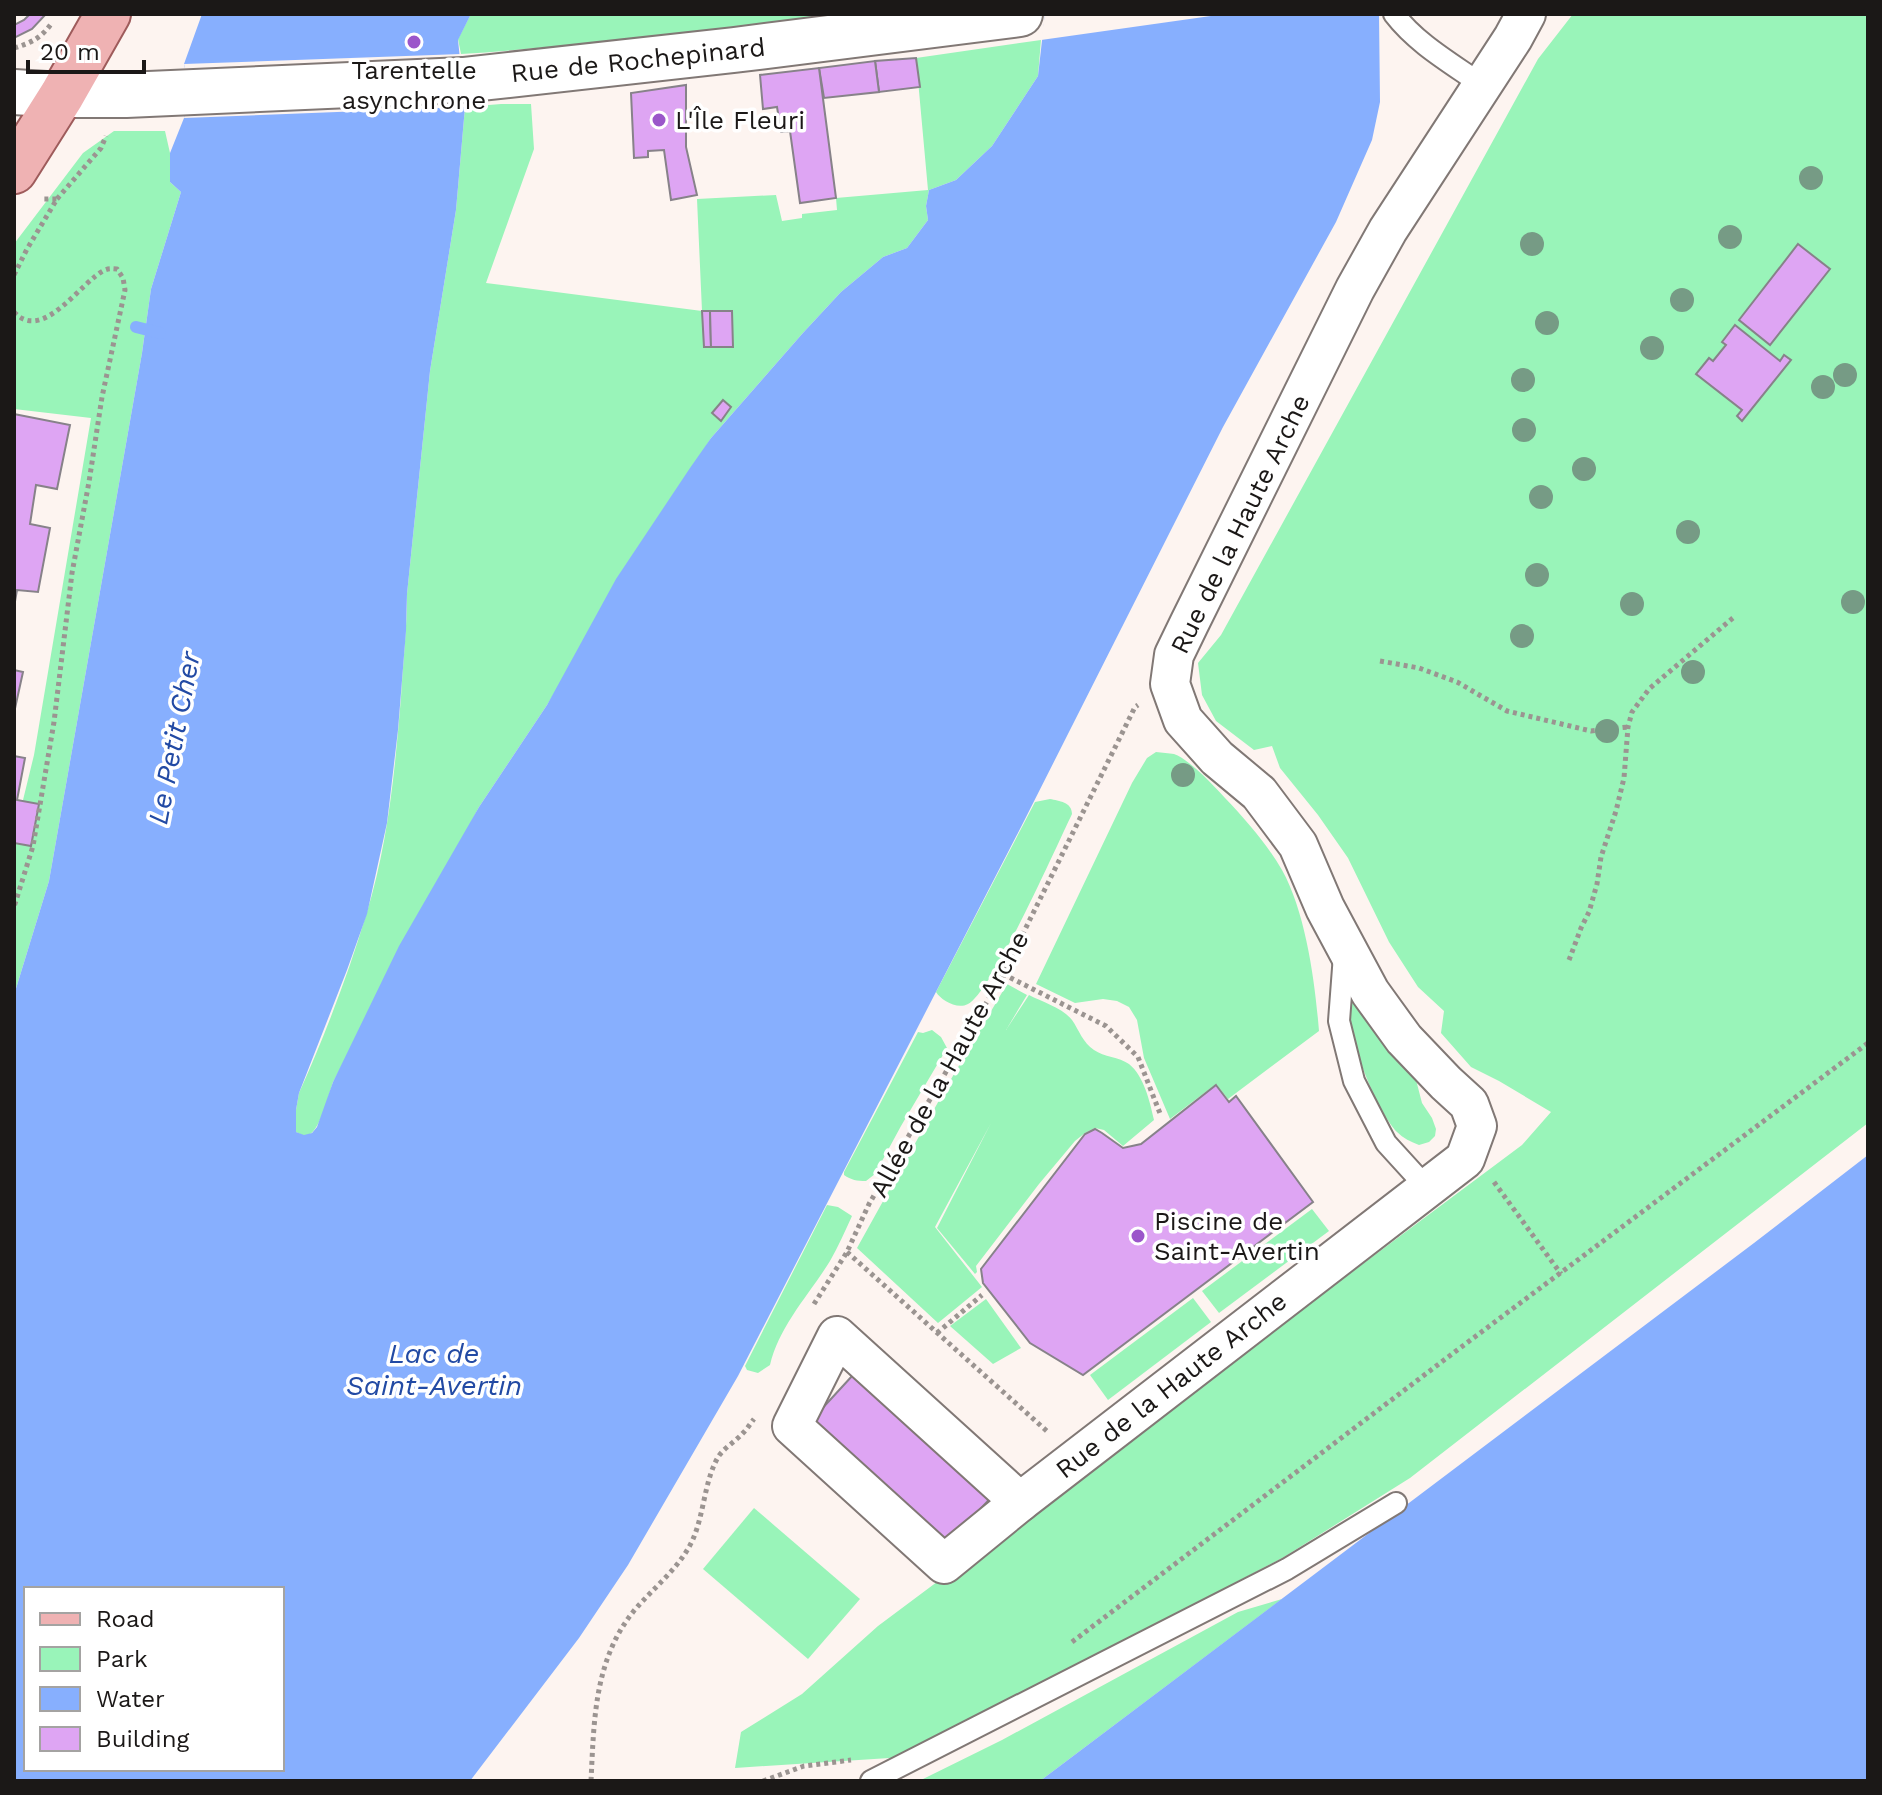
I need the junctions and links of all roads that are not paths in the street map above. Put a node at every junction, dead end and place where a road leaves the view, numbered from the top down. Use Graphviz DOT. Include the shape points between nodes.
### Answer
graph roads {
  1 [pos="108,14"];
  2 [pos="1020,14"];
  3 [pos="1394,14"];
  4 [pos="1526,14"];
  5 [pos="1482,85"];
  6 [pos="14,92"];
  7 [pos="62,95"];
  8 [pos="28,185"];
  9 [pos="1344,944"];
  10 [pos="1427,1188"];
  11 [pos="1020,1502"];
  12 [pos="1396,1503"];
  13 [pos="871,1781"];
  1 -- 7 [label="main road"];
  2 -- 7 [label="street, Rue de Rochepinard" via="463,80"];
  3 -- 5 [label="lane" via="1432,50"];
  4 -- 5 [label="street"];
  5 -- 9 [label="street, Rue de la Haute Arche" via="1355,289 1174,655 1170,684 1183,720 1259,793 1298,845"];
  6 -- 7 [label="street, Rue de Rochepinard"];
  7 -- 8 [label="main road"];
  9 -- 10 [label="lane" via="1339,1021 1354,1081 1386,1143"];
  9 -- 10 [label="street, Rue de la Haute Arche" via="1404,1039 1469,1104 1477,1126 1465,1159"];
  10 -- 11 [label="street, Rue de la Haute Arche"];
  11 -- 11 [label="street, Rue de la Haute Arche" via="952,1440 837,1336 792,1426 944,1564"];
  12 -- 13 [label="lane" via="1287,1569"];
}
